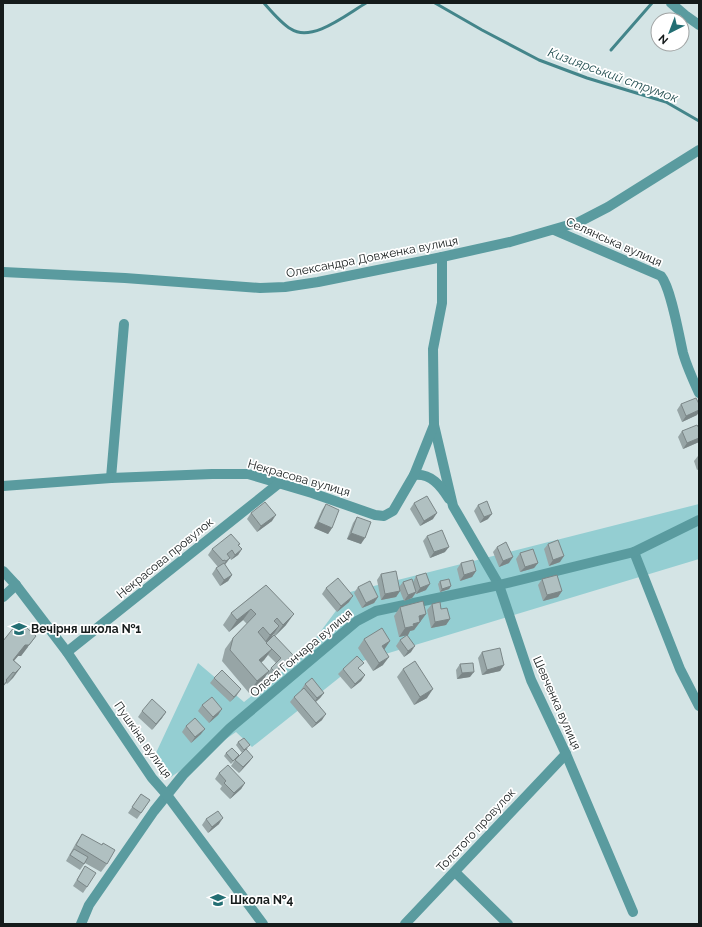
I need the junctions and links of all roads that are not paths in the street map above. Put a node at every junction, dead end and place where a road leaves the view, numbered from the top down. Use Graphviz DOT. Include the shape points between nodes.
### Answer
graph roads {
  1 [pos="671,3"];
  2 [pos="699,25"];
  3 [pos="699,150"];
  4 [pos="554,230"];
  5 [pos="442,258"];
  6 [pos="3,272"];
  7 [pos="124,324"];
  8 [pos="699,393"];
  9 [pos="434,425"];
  10 [pos="414,475"];
  11 [pos="111,478"];
  12 [pos="278,484"];
  13 [pos="3,486"];
  14 [pos="453,506"];
  15 [pos="699,520"];
  16 [pos="634,552"];
  17 [pos="3,571"];
  18 [pos="16,585"];
  19 [pos="500,586"];
  20 [pos="3,597"];
  21 [pos="67,652"];
  22 [pos="699,706"];
  23 [pos="566,754"];
  24 [pos="167,795"];
  25 [pos="455,872"];
  26 [pos="633,912"];
  27 [pos="81,924"];
  28 [pos="263,924"];
  29 [pos="405,924"];
  30 [pos="508,924"];
  1 -- 2 [label="street"];
  3 -- 4 [label="street, Олександра Довженка вулиця" via="608,207 579,222"];
  4 -- 5 [label="street, Олександра Довженка вулиця"];
  4 -- 8 [label="street, Селянська вулиця" via="661,276 665,280 688,371"];
  5 -- 6 [label="street, Олександра Довженка вулиця" via="318,282 260,288"];
  5 -- 9 [label="street, Шевченка вулиця" via="442,303 433,349"];
  7 -- 11 [label="street"];
  9 -- 10 [label="street, Некрасова вулиця"];
  9 -- 14 [label="street, Шевченка вулиця"];
  10 -- 12 [label="street, Некрасова вулиця" via="393,511 384,516"];
  10 -- 14 [label="street, Шевченка вулиця" via="428,476 436,482"];
  11 -- 12 [label="street, Некрасова вулиця" via="248,474"];
  11 -- 13 [label="street, Некрасова вулиця"];
  12 -- 21 [label="street, Некрасова провулок"];
  14 -- 19 [label="street, Шевченка вулиця"];
  15 -- 16 [label="street, Олеся Гончара вулиця"];
  16 -- 19 [label="street, Олеся Гончара вулиця"];
  16 -- 22 [label="street" via="680,669"];
  17 -- 18 [label="street, Пушкіна вулиця"];
  18 -- 20 [label="street"];
  18 -- 21 [label="street, Пушкіна вулиця"];
  19 -- 23 [label="street, Шевченка вулиця" via="531,680"];
  19 -- 24 [label="street, Олеся Гончара вулиця" via="376,611 357,621 230,728 183,775"];
  21 -- 24 [label="street, Пушкіна вулиця" via="152,778"];
  23 -- 25 [label="street, Толстого провулок"];
  23 -- 26 [label="street, Шевченка вулиця"];
  24 -- 27 [label="street, Олеся Гончара вулиця" via="89,905"];
  24 -- 28 [label="street, Пушкіна вулиця"];
  25 -- 29 [label="street, Толстого провулок"];
  25 -- 30 [label="street"];
}
